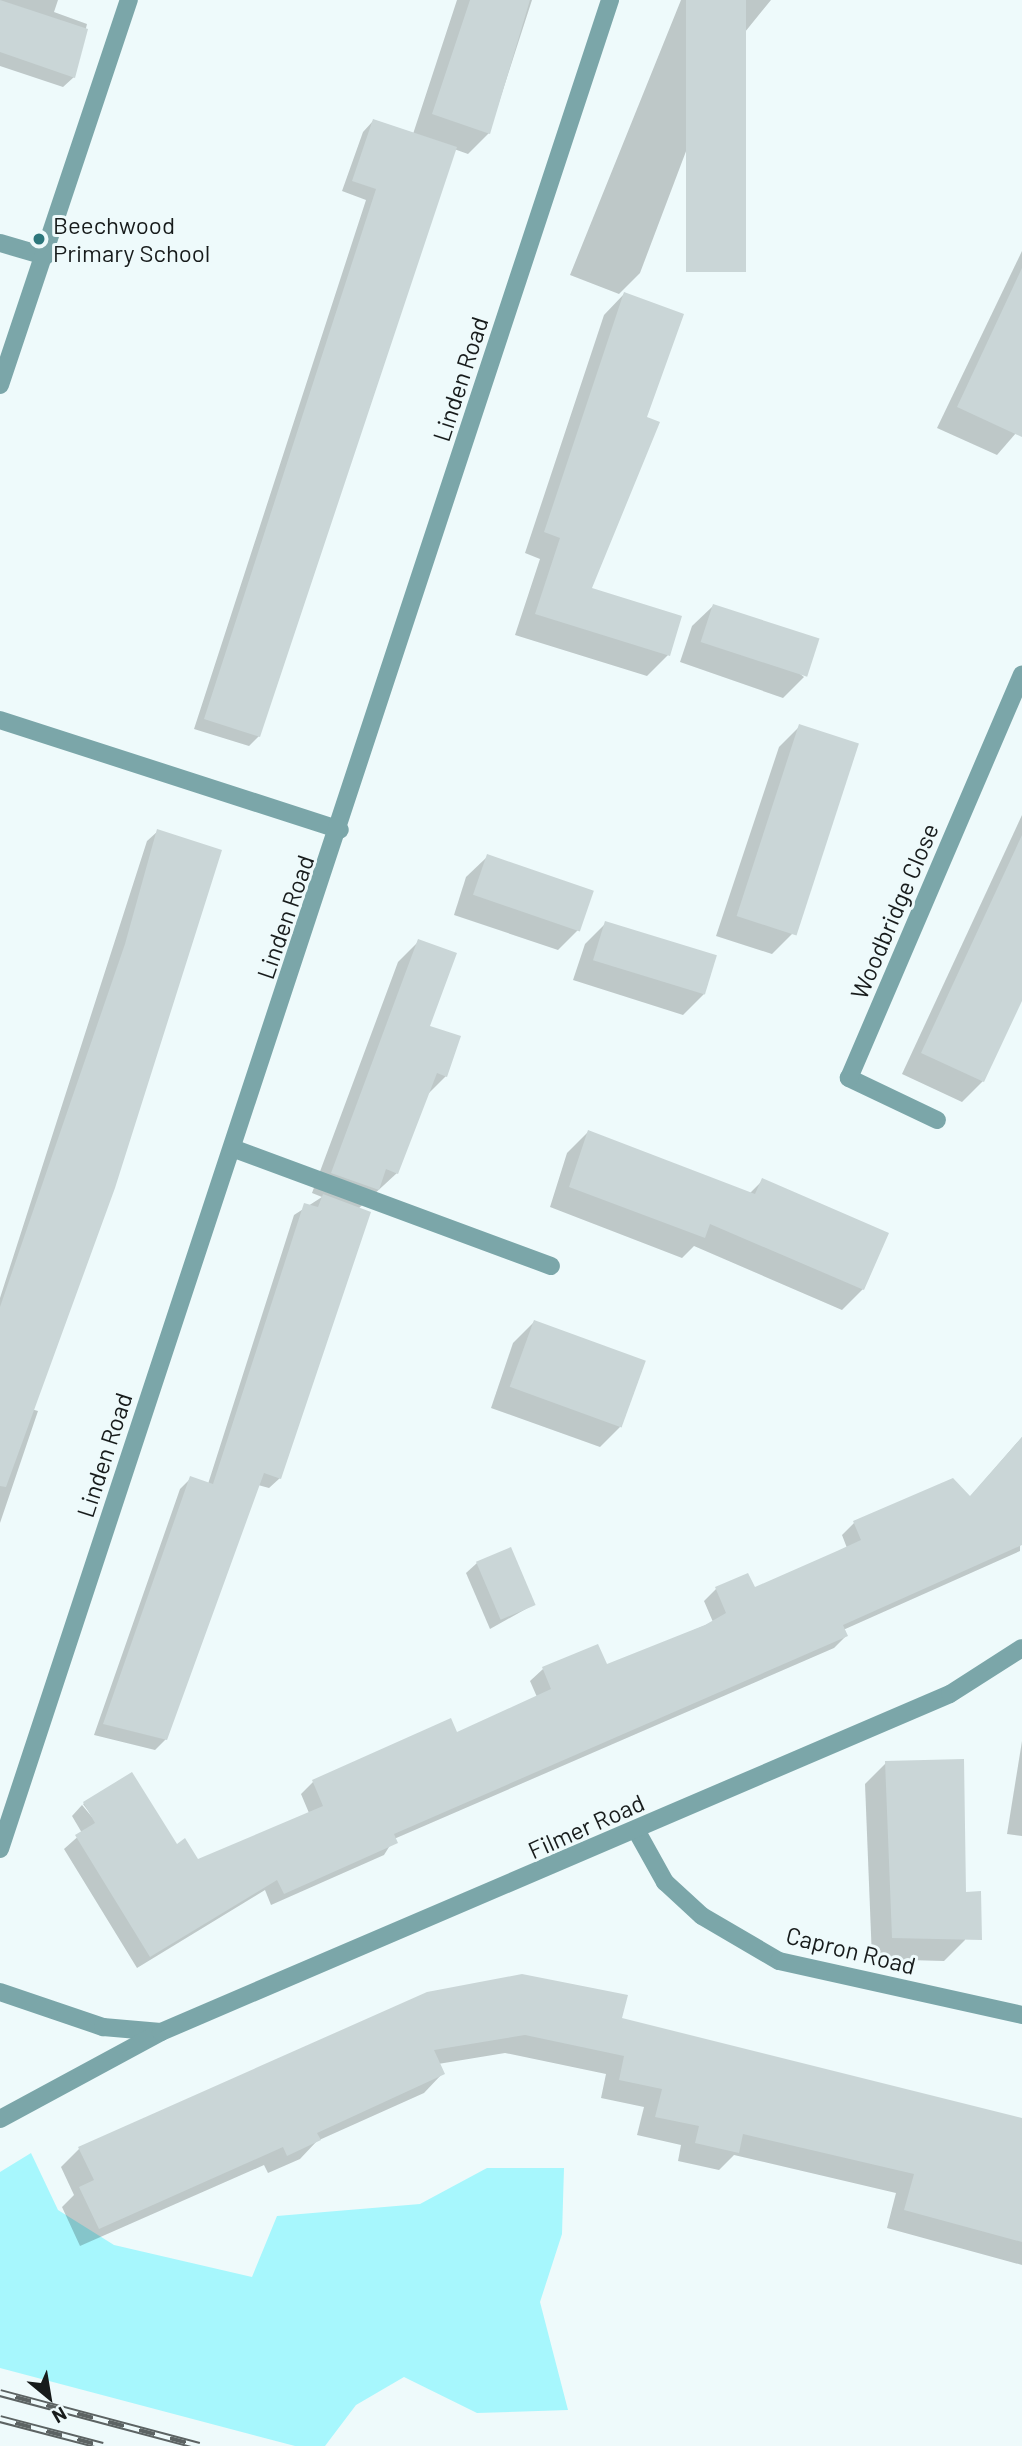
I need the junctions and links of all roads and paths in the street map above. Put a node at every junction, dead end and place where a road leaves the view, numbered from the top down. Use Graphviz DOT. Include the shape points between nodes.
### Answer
graph roads {
  1 [pos="129,0"];
  2 [pos="610,0"];
  3 [pos="0,243"];
  4 [pos="45,256"];
  5 [pos="0,385"];
  6 [pos="1022,674"];
  7 [pos="0,720"];
  8 [pos="340,830"];
  9 [pos="937,1119"];
  10 [pos="232,1148"];
  11 [pos="551,1266"];
  12 [pos="1022,1648"];
  13 [pos="636,1830"];
  14 [pos="0,1849"];
  15 [pos="0,1992"];
  16 [pos="1022,2015"];
  17 [pos="161,2032"];
  18 [pos="0,2119"];
  1 -- 4 [label="street"];
  2 -- 8 [label="street, Linden Road"];
  3 -- 4 [label="street"];
  4 -- 5 [label="street"];
  6 -- 9 [label="street, Woodbridge Close" via="849,1078"];
  7 -- 8 [label="street"];
  8 -- 10 [label="street, Linden Road"];
  10 -- 11 [label="street"];
  10 -- 14 [label="street, Linden Road"];
  12 -- 13 [label="street, Filmer Road" via="950,1694"];
  13 -- 16 [label="street, Capron Road" via="665,1882 702,1916 779,1961"];
  13 -- 17 [label="street, Filmer Road"];
  15 -- 17 [label="street, Filmer Road" via="103,2027"];
  17 -- 18 [label="street, Filmer Road"];
}
